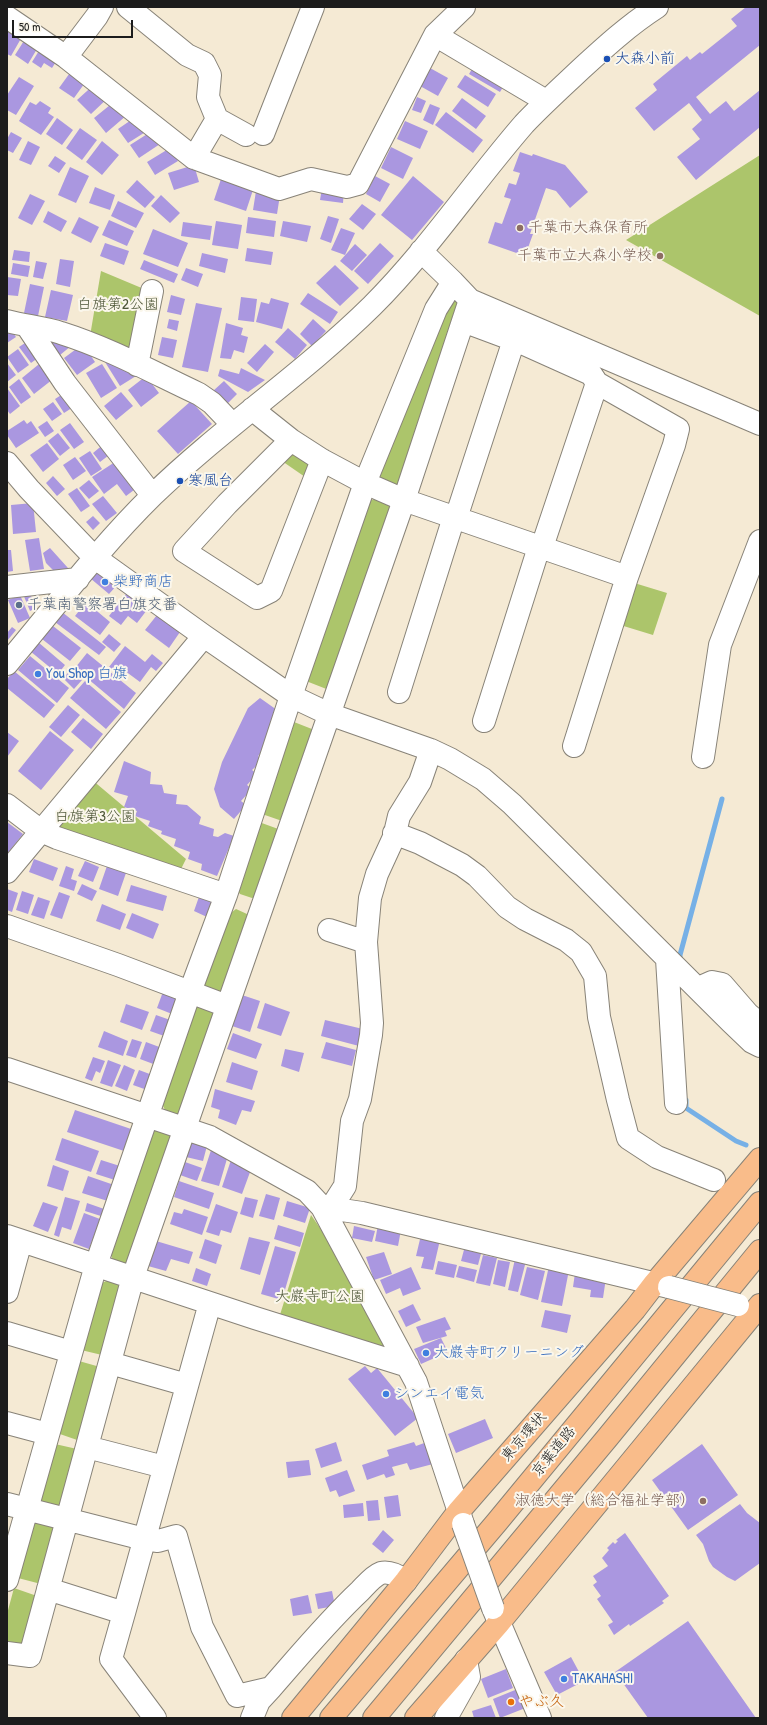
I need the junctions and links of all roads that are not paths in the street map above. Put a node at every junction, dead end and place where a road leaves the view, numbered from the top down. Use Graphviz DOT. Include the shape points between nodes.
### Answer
graph roads {
  1 [pos="102,7"];
  2 [pos="128,7"];
  3 [pos="313,7"];
  4 [pos="464,7"];
  5 [pos="649,9"];
  6 [pos="7,17"];
  7 [pos="435,35"];
  8 [pos="66,57"];
  9 [pos="546,102"];
  10 [pos="217,119"];
  11 [pos="194,158"];
  12 [pos="421,251"];
  13 [pos="453,282"];
  14 [pos="152,290"];
  15 [pos="470,300"];
  16 [pos="463,321"];
  17 [pos="17,324"];
  18 [pos="514,340"];
  19 [pos="138,365"];
  20 [pos="597,383"];
  21 [pos="252,409"];
  22 [pos="760,424"];
  23 [pos="232,425"];
  24 [pos="291,440"];
  25 [pos="322,460"];
  26 [pos="7,463"];
  27 [pos="365,483"];
  28 [pos="152,496"];
  29 [pos="404,500"];
  30 [pos="455,518"];
  31 [pos="760,541"];
  32 [pos="540,547"];
  33 [pos="94,557"];
  34 [pos="627,577"];
  35 [pos="78,579"];
  36 [pos="7,587"];
  37 [pos="204,636"];
  38 [pos="7,664"];
  39 [pos="399,692"];
  40 [pos="292,696"];
  41 [pos="329,714"];
  42 [pos="484,721"];
  43 [pos="574,746"];
  44 [pos="431,750"];
  45 [pos="703,757"];
  46 [pos="7,805"];
  47 [pos="41,831"];
  48 [pos="394,833"];
  49 [pos="7,872"];
  50 [pos="226,895"];
  51 [pos="7,926"];
  52 [pos="329,930"];
  53 [pos="366,942"];
  54 [pos="668,959"];
  55 [pos="699,990"];
  56 [pos="190,992"];
  57 [pos="227,1006"];
  58 [pos="760,1024"];
  59 [pos="760,1046"];
  60 [pos="7,1069"];
  61 [pos="676,1103"];
  62 [pos="148,1116"];
  63 [pos="185,1129"];
  64 [pos="760,1159"];
  65 [pos="714,1180"];
  66 [pos="760,1203"];
  67 [pos="326,1207"];
  68 [pos="14,1239"];
  69 [pos="760,1251"];
  70 [pos="96,1265"];
  71 [pos="133,1277"];
  72 [pos="662,1285"];
  73 [pos="7,1292"];
  74 [pos="210,1303"];
  75 [pos="753,1308"];
  76 [pos="7,1333"];
  77 [pos="72,1352"];
  78 [pos="110,1363"];
  79 [pos="408,1366"];
  80 [pos="187,1385"];
  81 [pos="7,1423"];
  82 [pos="48,1434"];
  83 [pos="87,1447"];
  84 [pos="164,1467"];
  85 [pos="17,1507"];
  86 [pos="461,1518"];
  87 [pos="67,1520"];
  88 [pos="144,1539"];
  89 [pos="7,1578"];
  90 [pos="406,1581"];
  91 [pos="48,1589"];
  92 [pos="124,1613"];
  93 [pos="495,1616"];
  94 [pos="7,1653"];
  95 [pos="466,1660"];
  96 [pos="329,1674"];
  97 [pos="271,1688"];
  98 [pos="156,1718"];
  99 [pos="252,1718"];
  100 [pos="276,1718"];
  101 [pos="293,1718"];
  102 [pos="332,1718"];
  103 [pos="374,1718"];
  104 [pos="416,1718"];
  105 [pos="446,1718"];
  106 [pos="540,1718"];
  1 -- 8 [label="street"];
  2 -- 10 [label="street" via="186,55 204,63 210,75 208,97"];
  3 -- 10 [label="street" via="254,134"];
  4 -- 7 [label="street"];
  5 -- 9 [label="street"];
  6 -- 8 [label="street"];
  7 -- 9 [label="street"];
  7 -- 11 [label="street" via="358,184 347,187 311,179 279,189"];
  8 -- 11 [label="street"];
  9 -- 12 [label="street"];
  10 -- 11 [label="street"];
  12 -- 13 [label="street"];
  12 -- 21 [label="street" via="373,305 331,344"];
  13 -- 15 [label="street"];
  13 -- 27 [label="street" via="436,308"];
  14 -- 19 [label="street"];
  15 -- 16 [label="street"];
  15 -- 22 [label="street"];
  16 -- 18 [label="street"];
  16 -- 29 [label="street"];
  17 -- 19 [label="street" via="60,333"];
  17 -- 28 [label="street"];
  18 -- 20 [label="street" via="591,374"];
  18 -- 30 [label="street"];
  19 -- 23 [label="street" via="199,394 212,403"];
  20 -- 32 [label="street"];
  20 -- 34 [label="street" via="678,429"];
  21 -- 23 [label="street"];
  21 -- 24 [label="street"];
  23 -- 28 [label="street"];
  24 -- 25 [label="street"];
  24 -- 25 [label="street" via="184,551 257,598 271,591"];
  25 -- 27 [label="street"];
  26 -- 33 [label="street"];
  27 -- 29 [label="street"];
  27 -- 40 [label="street"];
  28 -- 33 [label="street"];
  29 -- 30 [label="street"];
  29 -- 41 [label="street"];
  30 -- 32 [label="street"];
  30 -- 39 [label="street"];
  31 -- 45 [label="street" via="720,645"];
  32 -- 34 [label="street"];
  32 -- 42 [label="street"];
  33 -- 35 [label="street"];
  33 -- 37 [label="street"];
  34 -- 43 [label="street"];
  35 -- 36 [label="street"];
  35 -- 38 [label="street"];
  37 -- 40 [label="street"];
  37 -- 47 [label="street"];
  40 -- 41 [label="street"];
  40 -- 50 [label="street"];
  41 -- 44 [label="street"];
  41 -- 57 [label="street" via="268,909"];
  44 -- 48 [label="street" via="420,782 399,816"];
  44 -- 54 [label="street" via="461,764 493,787"];
  46 -- 47 [label="street"];
  47 -- 49 [label="street"];
  47 -- 50 [label="street"];
  48 -- 53 [label="street" via="373,886"];
  48 -- 65 [label="street" via="462,864 507,907 566,940 581,952 595,976 599,1017 628,1138 657,1157"];
  50 -- 56 [label="street"];
  51 -- 56 [label="street"];
  52 -- 53 [label="street"];
  53 -- 67 [label="street" via="372,1035 360,1099 352,1121 345,1186"];
  54 -- 55 [label="street"];
  54 -- 61 [label="street"];
  55 -- 58 [label="street" via="712,982 722,984"];
  55 -- 59 [label="street" via="752,1042"];
  56 -- 57 [label="street"];
  56 -- 62 [label="street"];
  57 -- 63 [label="street"];
  60 -- 62 [label="street"];
  62 -- 63 [label="street"];
  62 -- 70 [label="street"];
  63 -- 67 [label="street" via="210,1137 307,1191"];
  63 -- 71 [label="street"];
  64 -- 72 [label="highway, 東京環状"];
  66 -- 102 [label="highway, 京葉道路"];
  67 -- 72 [label="street" via="362,1213"];
  67 -- 79 [label="street" via="334,1232"];
  68 -- 70 [label="street"];
  68 -- 73 [label="street"];
  69 -- 103 [label="highway"];
  70 -- 71 [label="street"];
  70 -- 77 [label="street"];
  71 -- 74 [label="street"];
  71 -- 78 [label="street"];
  72 -- 75 [label="street, bridge"];
  72 -- 86 [label="highway, 東京環状" via="636,1309"];
  74 -- 79 [label="street"];
  74 -- 80 [label="street"];
  75 -- 93 [label="highway"];
  76 -- 77 [label="street"];
  77 -- 82 [label="street"];
  78 -- 80 [label="street"];
  78 -- 83 [label="street"];
  79 -- 86 [label="street" via="416,1382"];
  80 -- 84 [label="street"];
  81 -- 82 [label="street"];
  82 -- 85 [label="street"];
  83 -- 84 [label="street"];
  83 -- 87 [label="street"];
  84 -- 88 [label="street"];
  85 -- 87 [label="street"];
  85 -- 89 [label="street"];
  86 -- 90 [label="highway, 東京環状"];
  86 -- 93 [label="street, bridge"];
  87 -- 88 [label="street"];
  87 -- 91 [label="street"];
  88 -- 92 [label="street"];
  88 -- 97 [label="street" via="158,1542 176,1536 202,1627 237,1696"];
  90 -- 96 [label="highway, 東京環状"];
  90 -- 97 [label="street" via="389,1573 380,1573 374,1577 342,1608"];
  91 -- 92 [label="street"];
  91 -- 94 [label="street" via="30,1656"];
  92 -- 98 [label="street" via="111,1659"];
  93 -- 95 [label="highway"];
  93 -- 106 [label="street"];
  95 -- 104 [label="highway"];
  95 -- 105 [label="street" via="469,1677"];
  96 -- 100 [label="highway" via="308,1686"];
  96 -- 101 [label="highway, 東京環状"];
  97 -- 99 [label="street" via="260,1701"];
}
